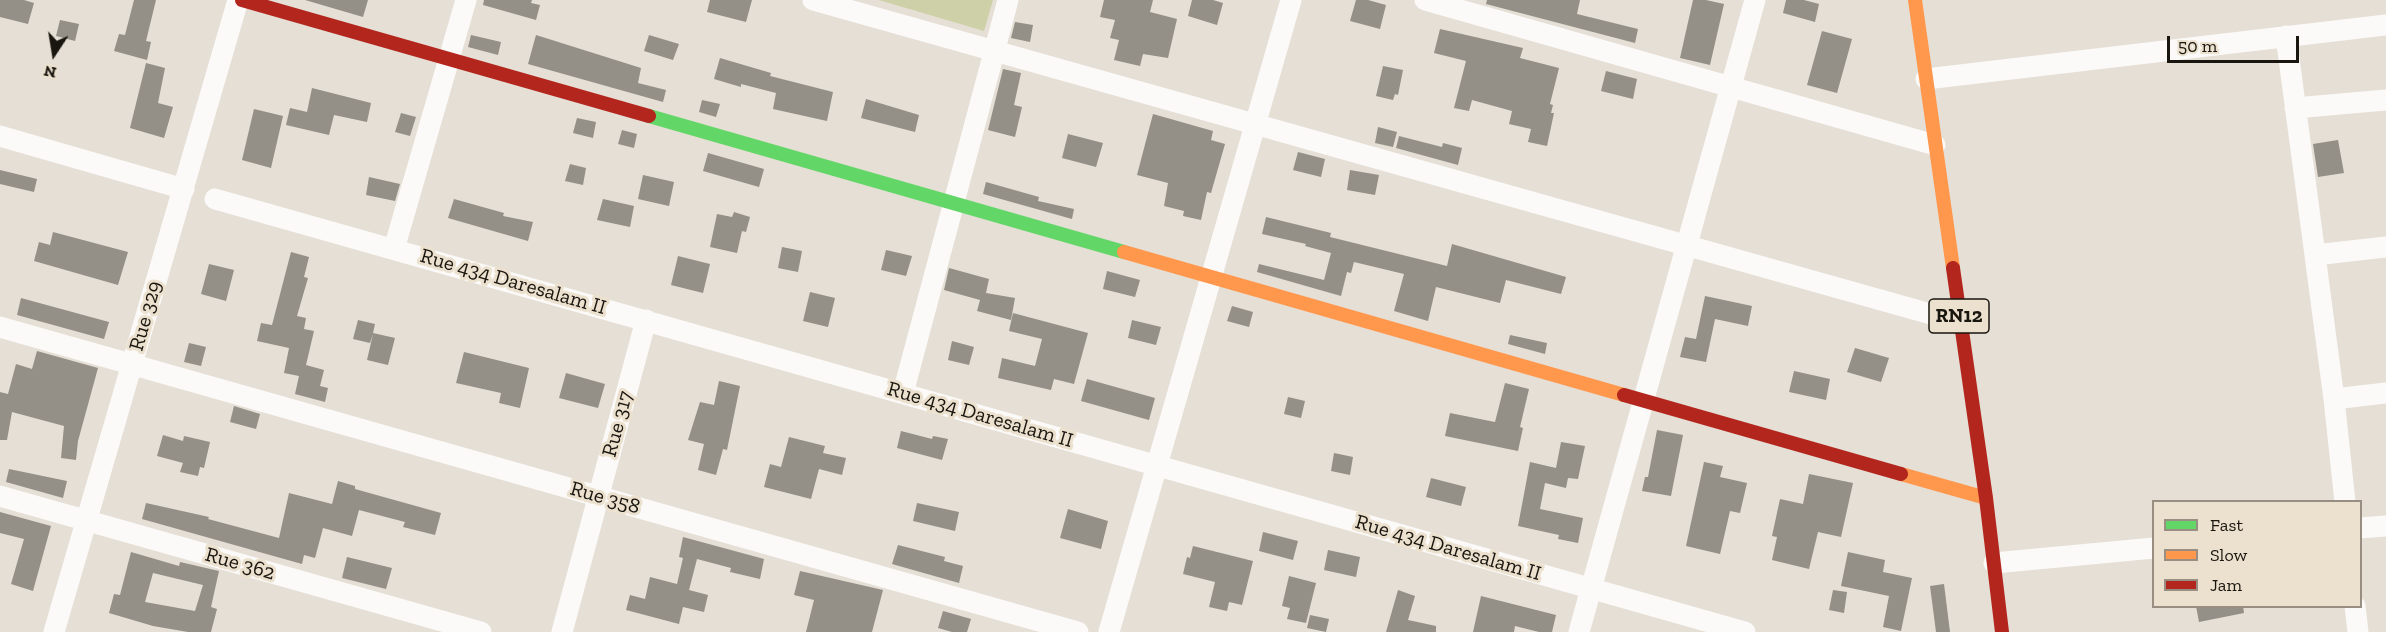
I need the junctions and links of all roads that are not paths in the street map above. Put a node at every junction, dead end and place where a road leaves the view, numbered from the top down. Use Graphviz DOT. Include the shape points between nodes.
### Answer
graph roads {
  1 [pos="240,0"];
  2 [pos="466,0"];
  3 [pos="813,0"];
  4 [pos="1008,0"];
  5 [pos="1291,0"];
  6 [pos="1425,0"];
  7 [pos="1755,0"];
  8 [pos="1915,0"];
  9 [pos="2386,25"];
  10 [pos="2286,36"];
  11 [pos="995,51"];
  12 [pos="449,59"];
  13 [pos="1926,79"];
  14 [pos="1731,87"];
  15 [pos="2386,100"];
  16 [pos="2295,108"];
  17 [pos="1256,124"];
  18 [pos="0,136"];
  19 [pos="1935,145"];
  20 [pos="184,189"];
  21 [pos="215,199"];
  22 [pos="954,203"];
  23 [pos="1686,246"];
  24 [pos="2386,247"];
  25 [pos="394,249"];
  26 [pos="2315,255"];
  27 [pos="1211,277"];
  28 [pos="646,320"];
  29 [pos="1959,322"];
  30 [pos="0,327"];
  31 [pos="132,364"];
  32 [pos="903,393"];
  33 [pos="2386,393"];
  34 [pos="2334,399"];
  35 [pos="1643,400"];
  36 [pos="1157,465"];
  37 [pos="0,496"];
  38 [pos="599,496"];
  39 [pos="1986,498"];
  40 [pos="2345,500"];
  41 [pos="87,520"];
  42 [pos="2386,526"];
  43 [pos="2362,528"];
  44 [pos="2152,548"];
  45 [pos="1994,562"];
  46 [pos="1591,588"];
  47 [pos="2355,608"];
  48 [pos="54,632"];
  49 [pos="481,632"];
  50 [pos="562,632"];
  51 [pos="1078,632"];
  52 [pos="1109,632"];
  53 [pos="1579,632"];
  54 [pos="1745,632"];
  55 [pos="2002,632"];
  56 [pos="2358,632"];
  1 -- 12 [label="street"];
  1 -- 20 [label="street, Rue 329"];
  2 -- 12 [label="street"];
  3 -- 11 [label="street"];
  4 -- 11 [label="street"];
  5 -- 17 [label="street"];
  6 -- 14 [label="street"];
  7 -- 14 [label="street"];
  8 -- 13 [label="street, RN12"];
  9 -- 10 [label="street"];
  10 -- 13 [label="street"];
  10 -- 16 [label="street"];
  11 -- 17 [label="street"];
  11 -- 22 [label="street"];
  12 -- 22 [label="street"];
  12 -- 25 [label="street"];
  13 -- 19 [label="street, RN12"];
  14 -- 19 [label="street"];
  14 -- 23 [label="street"];
  15 -- 16 [label="street"];
  16 -- 26 [label="street"];
  17 -- 23 [label="street"];
  17 -- 27 [label="street"];
  18 -- 20 [label="street"];
  19 -- 29 [label="street, RN12"];
  20 -- 31 [label="street, Rue 329"];
  21 -- 25 [label="street, Rue 434 Daresalam II"];
  22 -- 27 [label="street"];
  22 -- 32 [label="street"];
  23 -- 29 [label="street"];
  23 -- 35 [label="street"];
  24 -- 26 [label="street"];
  25 -- 28 [label="street, Rue 434 Daresalam II"];
  26 -- 34 [label="street"];
  27 -- 35 [label="street"];
  27 -- 36 [label="street"];
  28 -- 32 [label="street, Rue 434 Daresalam II"];
  28 -- 38 [label="street, Rue 317"];
  29 -- 39 [label="street, RN12"];
  30 -- 31 [label="street, Rue 358"];
  31 -- 38 [label="street, Rue 358"];
  31 -- 41 [label="street, Rue 329"];
  32 -- 36 [label="street, Rue 434 Daresalam II"];
  33 -- 34 [label="street"];
  34 -- 40 [label="street"];
  35 -- 39 [label="street"];
  35 -- 46 [label="street"];
  36 -- 46 [label="street, Rue 434 Daresalam II"];
  36 -- 52 [label="street"];
  37 -- 41 [label="street, Rue 362"];
  38 -- 50 [label="street, Rue 317"];
  38 -- 51 [label="street, Rue 358"];
  39 -- 45 [label="street, RN12"];
  41 -- 48 [label="street, Rue 329"];
  41 -- 49 [label="street, Rue 362"];
  42 -- 43 [label="street"];
  44 -- 45 [label="street"];
  45 -- 55 [label="street, RN12"];
  46 -- 53 [label="street"];
  46 -- 54 [label="street, Rue 434 Daresalam II"];
  47 -- 56 [label="street"];
}
